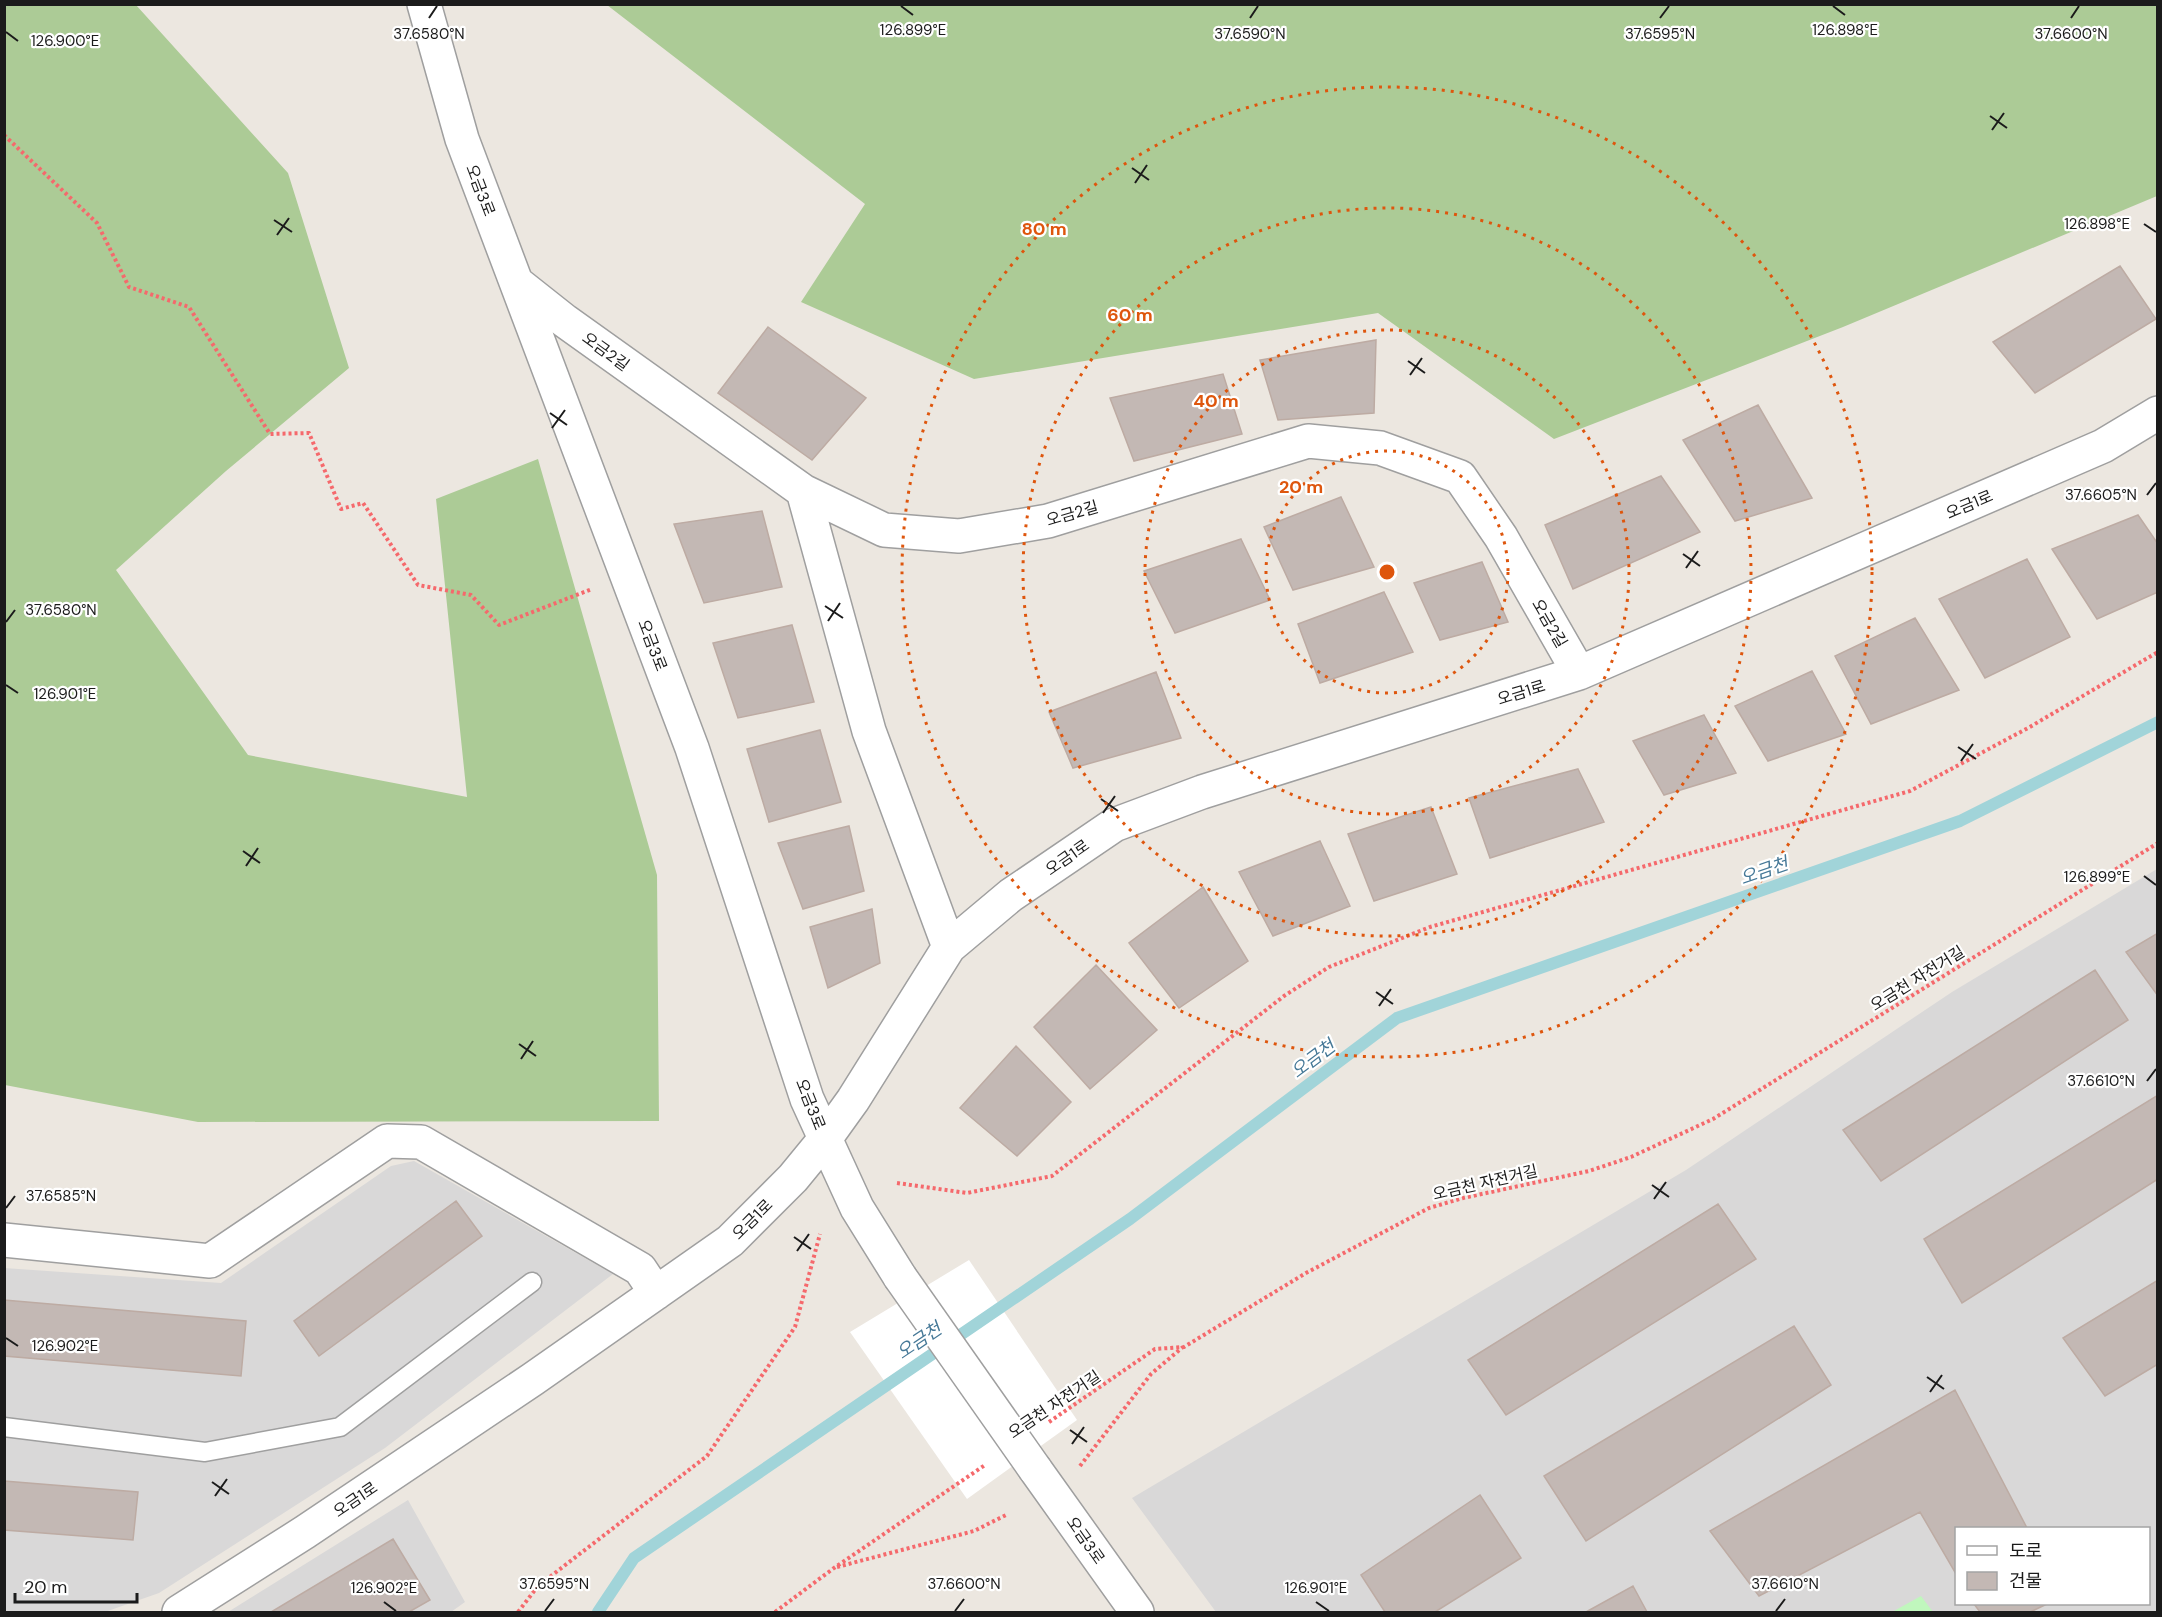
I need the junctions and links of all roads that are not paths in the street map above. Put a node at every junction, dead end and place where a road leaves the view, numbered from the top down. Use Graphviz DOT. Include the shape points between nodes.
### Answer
graph roads {
  1 [pos="424,4"];
  2 [pos="516,283"];
  3 [pos="2157,413"];
  4 [pos="803,491"];
  5 [pos="1579,674"];
  6 [pos="948,947"];
  7 [pos="825,1139"];
  8 [pos="4,1240"];
  9 [pos="532,1282"];
  10 [pos="656,1293"];
  11 [pos="4,1427"];
  12 [pos="179,1612"];
  13 [pos="1137,1612"];
  1 -- 2 [label="street, 오금3로" via="462,139"];
  2 -- 4 [label="street, 오금2길"];
  2 -- 7 [label="street, 오금3로" via="692,748 807,1099"];
  3 -- 5 [label="street, 오금1로" via="2103,446"];
  4 -- 5 [label="street, 오금2길" via="884,530 958,536 1048,521 1308,441 1380,448 1460,477 1502,537"];
  4 -- 6 [label="street" via="869,731"];
  5 -- 6 [label="street, 오금1로" via="1202,792 1114,825 1011,896"];
  6 -- 7 [label="street, 오금1로"];
  7 -- 10 [label="street, 오금1로" via="793,1178 730,1241"];
  7 -- 13 [label="street, 오금3로, bridge" via="858,1208 900,1277"];
  8 -- 10 [label="street" via="210,1261 387,1141 421,1142 640,1269"];
  9 -- 11 [label="lane" via="340,1427 205,1452"];
  10 -- 12 [label="street, 오금1로" via="305,1532"];
}
